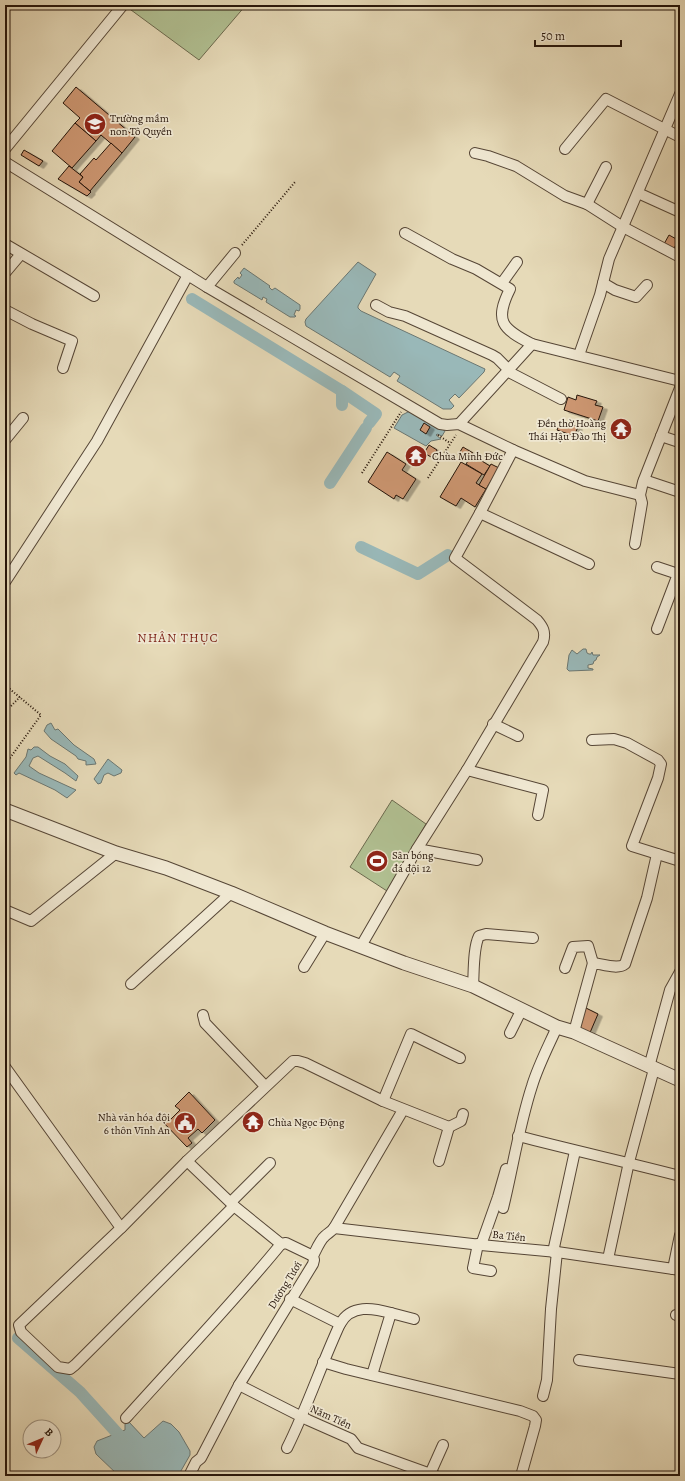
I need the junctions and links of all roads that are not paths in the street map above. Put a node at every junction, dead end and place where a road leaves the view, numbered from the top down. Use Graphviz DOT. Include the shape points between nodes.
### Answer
graph roads {
  1 [pos="123,5"];
  2 [pos="680,94"];
  3 [pos="665,129"];
  4 [pos="680,137"];
  5 [pos="5,149"];
  6 [pos="566,150"];
  7 [pos="475,153"];
  8 [pos="5,162"];
  9 [pos="606,167"];
  10 [pos="638,193"];
  11 [pos="586,204"];
  12 [pos="680,212"];
  13 [pos="622,227"];
  14 [pos="405,234"];
  15 [pos="5,244"];
  16 [pos="235,253"];
  17 [pos="21,254"];
  18 [pos="680,257"];
  19 [pos="517,262"];
  20 [pos="5,273"];
  21 [pos="188,275"];
  22 [pos="502,283"];
  23 [pos="603,283"];
  24 [pos="647,284"];
  25 [pos="207,287"];
  26 [pos="94,296"];
  27 [pos="376,305"];
  28 [pos="5,310"];
  29 [pos="532,344"];
  30 [pos="578,355"];
  31 [pos="63,368"];
  32 [pos="508,370"];
  33 [pos="680,381"];
  34 [pos="680,388"];
  35 [pos="561,399"];
  36 [pos="24,418"];
  37 [pos="459,424"];
  38 [pos="661,436"];
  39 [pos="5,440"];
  40 [pos="679,442"];
  41 [pos="513,450"];
  42 [pos="644,480"];
  43 [pos="680,492"];
  44 [pos="640,495"];
  45 [pos="480,513"];
  46 [pos="635,544"];
  47 [pos="589,564"];
  48 [pos="657,567"];
  49 [pos="679,574"];
  50 [pos="5,582"];
  51 [pos="657,629"];
  52 [pos="493,724"];
  53 [pos="518,736"];
  54 [pos="592,740"];
  55 [pos="467,770"];
  56 [pos="5,810"];
  57 [pos="538,815"];
  58 [pos="417,849"];
  59 [pos="116,853"];
  60 [pos="657,854"];
  61 [pos="477,860"];
  62 [pos="680,861"];
  63 [pos="231,893"];
  64 [pos="5,910"];
  65 [pos="325,933"];
  66 [pos="533,938"];
  67 [pos="361,946"];
  68 [pos="593,963"];
  69 [pos="304,967"];
  70 [pos="565,968"];
  71 [pos="680,972"];
  72 [pos="131,984"];
  73 [pos="473,986"];
  74 [pos="522,1009"];
  75 [pos="203,1015"];
  76 [pos="557,1027"];
  77 [pos="574,1032"];
  78 [pos="510,1033"];
  79 [pos="460,1058"];
  80 [pos="5,1067"];
  81 [pos="651,1068"];
  82 [pos="680,1080"];
  83 [pos="265,1086"];
  84 [pos="383,1101"];
  85 [pos="403,1110"];
  86 [pos="463,1114"];
  87 [pos="449,1127"];
  88 [pos="518,1136"];
  89 [pos="575,1151"];
  90 [pos="509,1158"];
  91 [pos="187,1160"];
  92 [pos="439,1160"];
  93 [pos="629,1162"];
  94 [pos="270,1163"];
  95 [pos="680,1176"];
  96 [pos="232,1204"];
  97 [pos="503,1208"];
  98 [pos="121,1228"];
  99 [pos="334,1228"];
  100 [pos="680,1235"];
  101 [pos="281,1244"];
  102 [pos="480,1245"];
  103 [pos="555,1252"];
  104 [pos="313,1256"];
  105 [pos="608,1259"];
  106 [pos="676,1270"];
  107 [pos="491,1271"];
  108 [pos="290,1299"];
  109 [pos="391,1313"];
  110 [pos="414,1320"];
  111 [pos="340,1324"];
  112 [pos="578,1360"];
  113 [pos="323,1362"];
  114 [pos="680,1374"];
  115 [pos="372,1375"];
  116 [pos="239,1385"];
  117 [pos="543,1396"];
  118 [pos="302,1417"];
  119 [pos="126,1418"];
  120 [pos="443,1445"];
  121 [pos="286,1448"];
  122 [pos="433,1475"];
  123 [pos="190,1476"];
  124 [pos="520,1476"];
  1 -- 5 [label="street"];
  2 -- 3 [label="street"];
  3 -- 4 [label="street"];
  3 -- 6 [label="street" via="606,98"];
  3 -- 10 [label="street"];
  7 -- 11 [label="street" via="516,166 565,196"];
  8 -- 21 [label="street"];
  9 -- 11 [label="street"];
  10 -- 12 [label="street"];
  10 -- 13 [label="street"];
  11 -- 13 [label="street"];
  13 -- 18 [label="street"];
  13 -- 23 [label="street" via="609,259"];
  14 -- 22 [label="street"];
  15 -- 17 [label="street"];
  16 -- 25 [label="street"];
  17 -- 20 [label="street"];
  17 -- 26 [label="street"];
  19 -- 22 [label="street"];
  21 -- 25 [label="street"];
  21 -- 50 [label="street" via="97,441"];
  22 -- 29 [label="street" via="510,289 502,308 503,323 509,331"];
  23 -- 24 [label="street" via="636,297"];
  23 -- 30 [label="street"];
  25 -- 37 [label="street" via="440,424"];
  27 -- 32 [label="street" via="492,355"];
  28 -- 31 [label="street" via="72,341"];
  29 -- 30 [label="street"];
  29 -- 32 [label="street"];
  30 -- 33 [label="street"];
  32 -- 35 [label="street"];
  32 -- 37 [label="street"];
  34 -- 38 [label="street"];
  36 -- 39 [label="street"];
  37 -- 41 [label="street"];
  38 -- 40 [label="street"];
  38 -- 42 [label="street"];
  41 -- 44 [label="street" via="585,481"];
  41 -- 45 [label="street"];
  42 -- 43 [label="street"];
  42 -- 44 [label="street"];
  44 -- 46 [label="street" via="642,503"];
  45 -- 47 [label="street"];
  45 -- 52 [label="street" via="455,558 537,620 544,632 543,642"];
  48 -- 49 [label="street"];
  49 -- 51 [label="street"];
  52 -- 53 [label="street"];
  52 -- 55 [label="street"];
  54 -- 60 [label="street" via="614,739 627,743 661,764 632,846"];
  55 -- 57 [label="street" via="496,783 543,790"];
  55 -- 58 [label="street"];
  56 -- 59 [label="street"];
  58 -- 61 [label="street"];
  58 -- 67 [label="street"];
  59 -- 63 [label="street" via="166,868"];
  59 -- 64 [label="street" via="32,921"];
  60 -- 62 [label="street"];
  60 -- 68 [label="street" via="647,898 625,964 617,968"];
  63 -- 65 [label="street"];
  63 -- 72 [label="street"];
  65 -- 67 [label="street"];
  65 -- 69 [label="street"];
  66 -- 73 [label="street" via="486,934 479,936"];
  67 -- 73 [label="street"];
  68 -- 70 [label="street" via="588,946 573,947"];
  68 -- 77 [label="street"];
  71 -- 81 [label="street" via="670,990"];
  73 -- 74 [label="street"];
  74 -- 76 [label="street"];
  74 -- 78 [label="street"];
  75 -- 83 [label="street" via="205,1023"];
  76 -- 77 [label="street"];
  76 -- 88 [label="street" via="537,1072"];
  77 -- 81 [label="street"];
  79 -- 84 [label="street" via="411,1034"];
  80 -- 98 [label="street"];
  81 -- 82 [label="street"];
  81 -- 93 [label="street"];
  83 -- 84 [label="street" via="290,1063 298,1061"];
  83 -- 91 [label="street"];
  84 -- 85 [label="street"];
  85 -- 87 [label="street"];
  85 -- 99 [label="street, Dương Tươi"];
  86 -- 87 [label="street" via="461,1121"];
  87 -- 92 [label="street"];
  88 -- 89 [label="street"];
  88 -- 97 [label="street"];
  89 -- 93 [label="street"];
  89 -- 103 [label="street"];
  90 -- 102 [label="street"];
  91 -- 96 [label="street"];
  91 -- 98 [label="street"];
  93 -- 95 [label="street"];
  93 -- 105 [label="street"];
  94 -- 96 [label="street"];
  96 -- 98 [label="street" via="75,1365 70,1369 64,1369 21,1332 19,1325"];
  96 -- 101 [label="street"];
  99 -- 102 [label="street, Ba Tiền"];
  99 -- 104 [label="street, Dương Tươi" via="325,1236"];
  100 -- 106 [label="street"];
  101 -- 104 [label="street" via="286,1243"];
  101 -- 119 [label="street" via="236,1298"];
  102 -- 103 [label="street, Ba Tiền"];
  102 -- 107 [label="street" via="473,1268"];
  103 -- 105 [label="street, Ba Tiền"];
  103 -- 117 [label="street" via="547,1380"];
  104 -- 108 [label="street, Dương Tươi" via="313,1264"];
  105 -- 106 [label="street, Ba Tiền"];
  108 -- 111 [label="street"];
  108 -- 116 [label="street, Dương Tươi"];
  109 -- 110 [label="street"];
  109 -- 111 [label="street" via="375,1309 359,1310 347,1314"];
  109 -- 115 [label="street"];
  111 -- 113 [label="street"];
  112 -- 114 [label="street"];
  113 -- 115 [label="street"];
  113 -- 118 [label="street"];
  115 -- 124 [label="street" via="533,1416 536,1420 535,1426"];
  116 -- 118 [label="street, Năm Tiền"];
  116 -- 123 [label="street, Dương Tươi"];
  118 -- 121 [label="street"];
  118 -- 122 [label="street, Năm Tiền" via="351,1439 358,1448"];
  120 -- 122 [label="street"];
}
